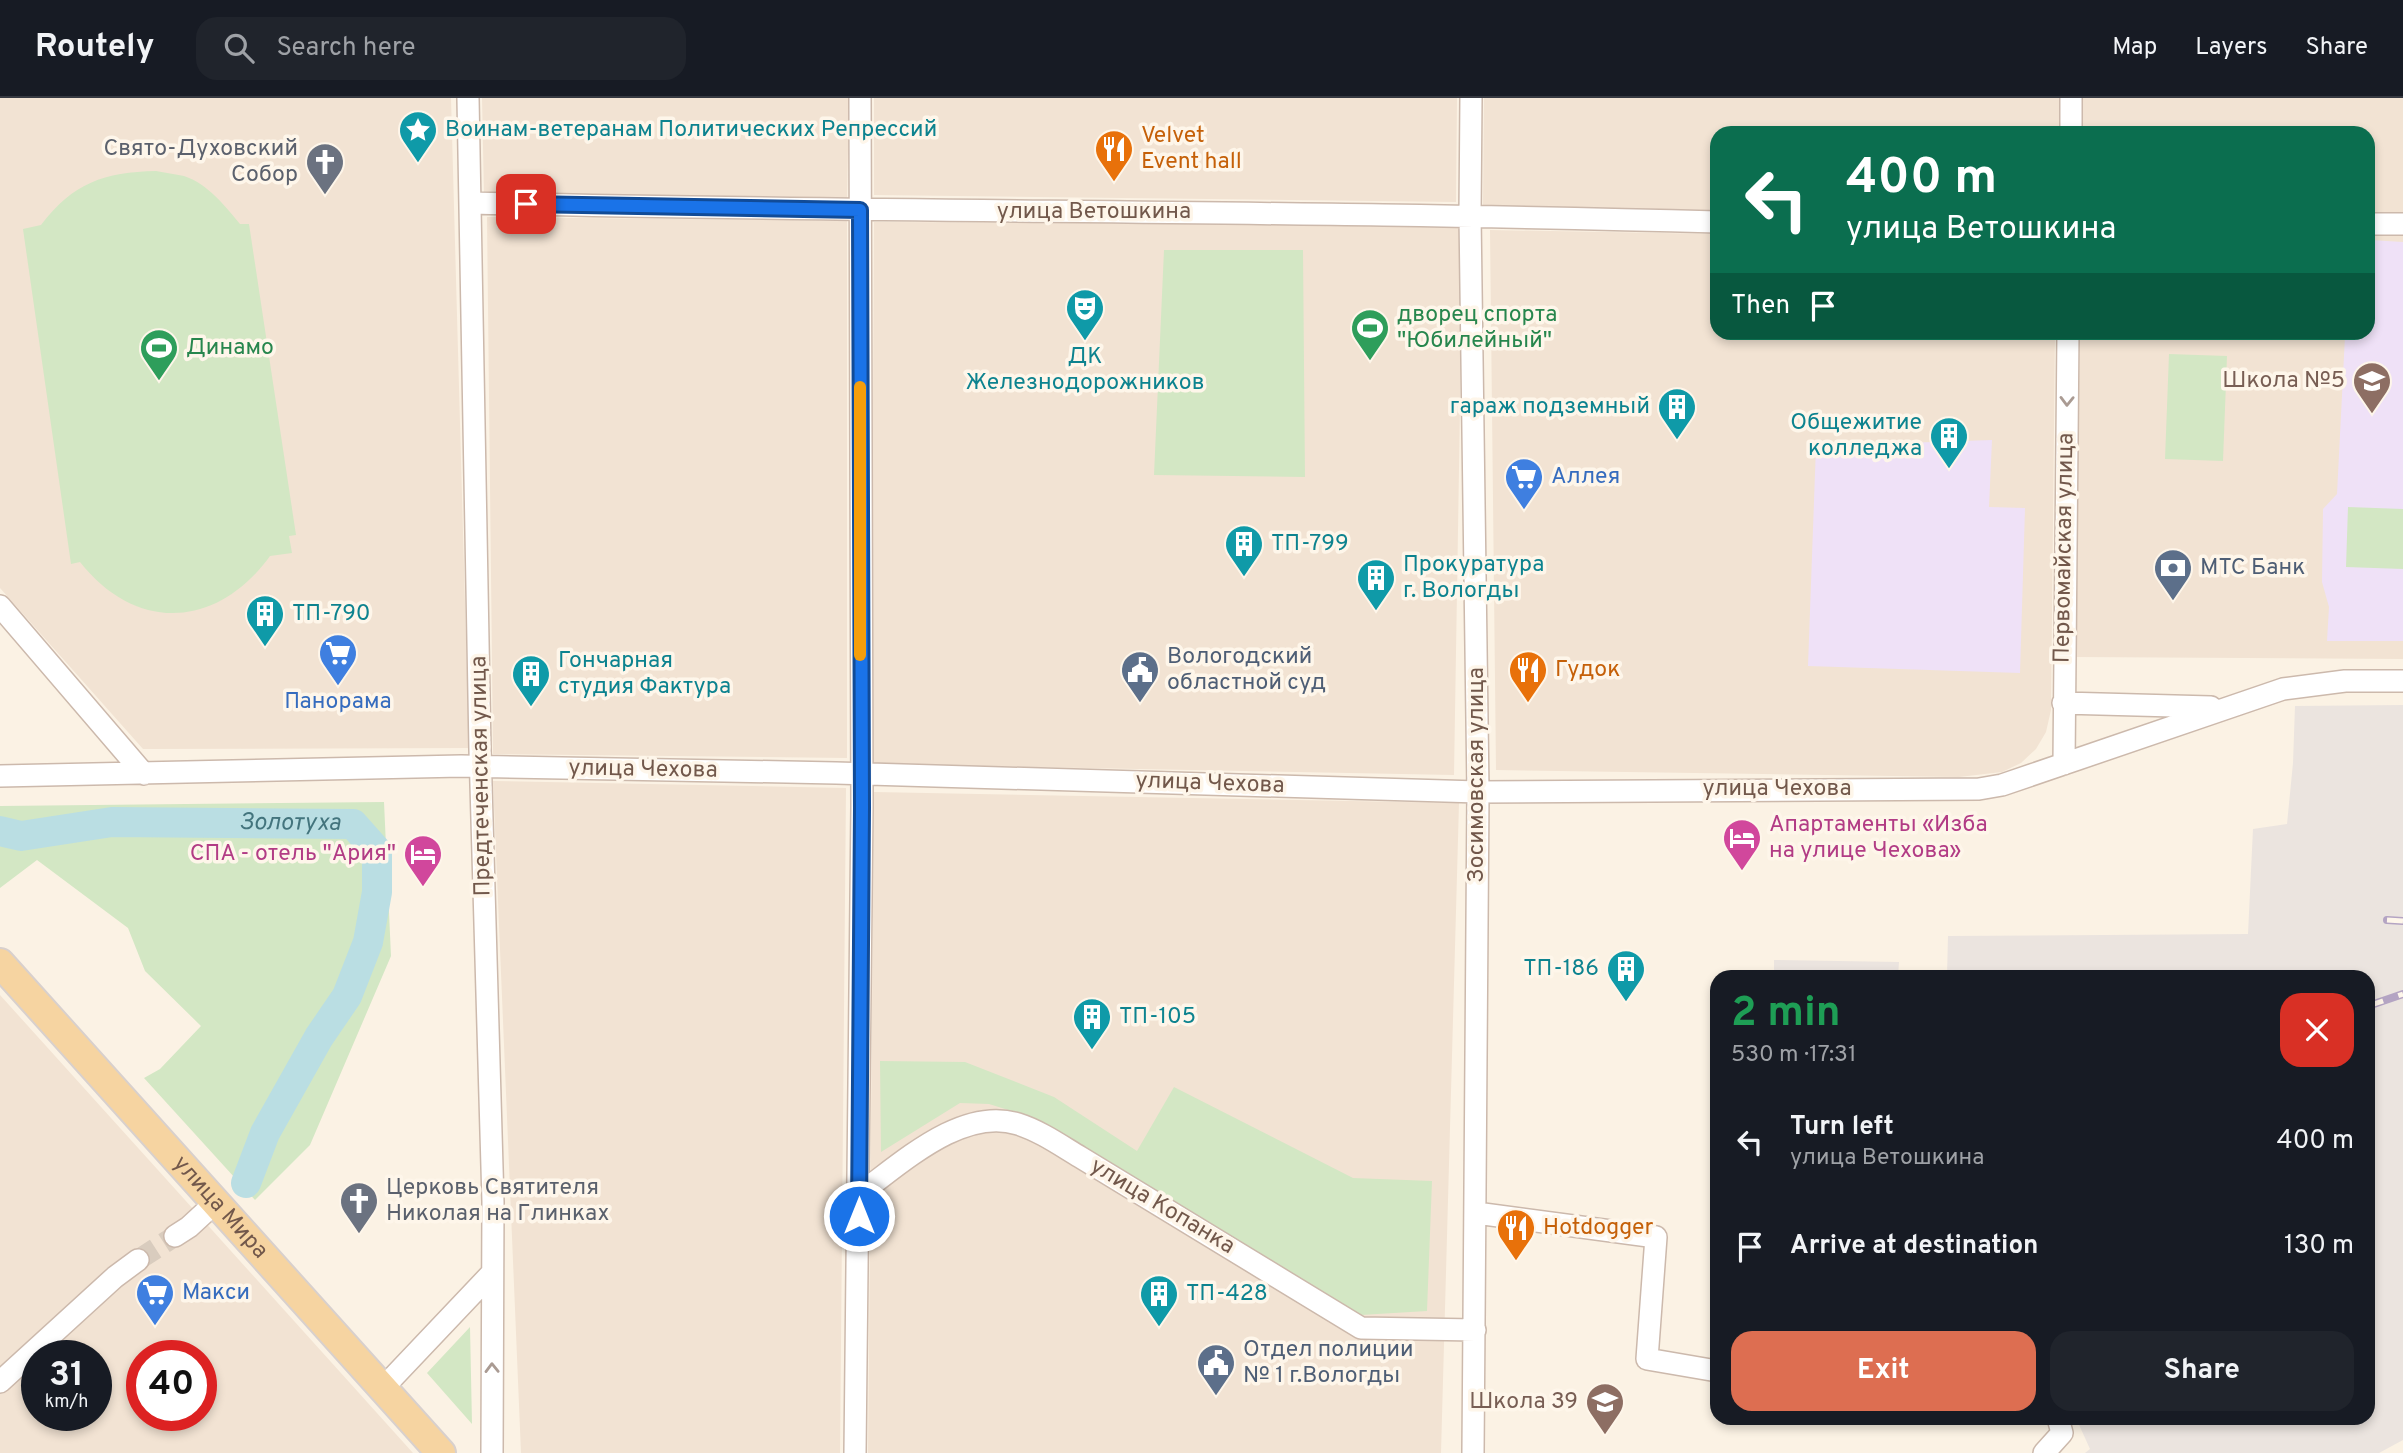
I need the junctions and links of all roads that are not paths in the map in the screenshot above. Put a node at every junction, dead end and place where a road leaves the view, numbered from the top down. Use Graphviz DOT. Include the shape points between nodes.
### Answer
graph roads {
  1 [pos="468,98"];
  2 [pos="860,98"];
  3 [pos="1471,98"];
  4 [pos="2071,98"];
  5 [pos="2071,126"];
  6 [pos="472,203"];
  7 [pos="860,210"];
  8 [pos="1470,215"];
  9 [pos="1710,222"];
  10 [pos="2375,224"];
  11 [pos="2403,224"];
  12 [pos="2068,340"];
  13 [pos="0,606"];
  14 [pos="2403,681"];
  15 [pos="2063,704"];
  16 [pos="2227,707"];
  17 [pos="2064,764"];
  18 [pos="481,767"];
  19 [pos="144,774"];
  20 [pos="861,774"];
  21 [pos="0,776"];
  22 [pos="1478,792"];
  23 [pos="0,963"];
  24 [pos="859,1194"];
  25 [pos="215,1203"];
  26 [pos="1476,1213"];
  27 [pos="175,1236"];
  28 [pos="138,1261"];
  29 [pos="492,1274"];
  30 [pos="1475,1330"];
  31 [pos="1710,1370"];
  32 [pos="0,1382"];
  33 [pos="382,1389"];
  34 [pos="2059,1425"];
  35 [pos="441,1453"];
  36 [pos="492,1453"];
  37 [pos="855,1453"];
  38 [pos="1473,1453"];
  39 [pos="2044,1453"];
  1 -- 6 [label="street, Предтеченская улица"];
  2 -- 7 [label="street"];
  3 -- 8 [label="street, Зосимовская улица"];
  4 -- 5 [label="street"];
  6 -- 7 [label="street, улица Ветошкина"];
  6 -- 18 [label="street, Предтеченская улица"];
  7 -- 8 [label="street, улица Ветошкина"];
  7 -- 20 [label="street"];
  8 -- 9 [label="street, улица Ветошкина"];
  8 -- 22 [label="street, Зосимовская улица"];
  10 -- 11 [label="street"];
  12 -- 15 [label="street, Первомайская улица, one-way"];
  13 -- 19 [label="street"];
  14 -- 16 [label="street, улица Чехова" via="2345,681 2283,689"];
  15 -- 16 [label="street"];
  15 -- 17 [label="street, Первомайская улица"];
  16 -- 17 [label="street, улица Чехова"];
  17 -- 22 [label="street, улица Чехова" via="1979,789"];
  18 -- 19 [label="street, улица Чехова"];
  18 -- 20 [label="street, улица Чехова"];
  18 -- 29 [label="street, Предтеченская улица" via="494,1202"];
  19 -- 21 [label="street, улица Чехова"];
  20 -- 22 [label="street, улица Чехова"];
  20 -- 24 [label="street"];
  22 -- 26 [label="street, Зосимовская улица"];
  23 -- 25 [label="main road, улица Мира"];
  24 -- 30 [label="street, улица Копанка" via="961,1127 997,1120 1015,1123 1057,1143 1360,1328"];
  24 -- 37 [label="street"];
  25 -- 27 [label="street"];
  25 -- 33 [label="main road, улица Мира"];
  26 -- 30 [label="street, Зосимовская улица"];
  26 -- 31 [label="street" via="1656,1237 1647,1359"];
  28 -- 32 [label="street"];
  29 -- 33 [label="street"];
  36 -- 29 [label="street, Предтеченская улица, one-way"];
  30 -- 38 [label="street, Зосимовская улица"];
  33 -- 35 [label="main road, улица Мира"];
  34 -- 39 [label="street" via="2062,1433"];
}
